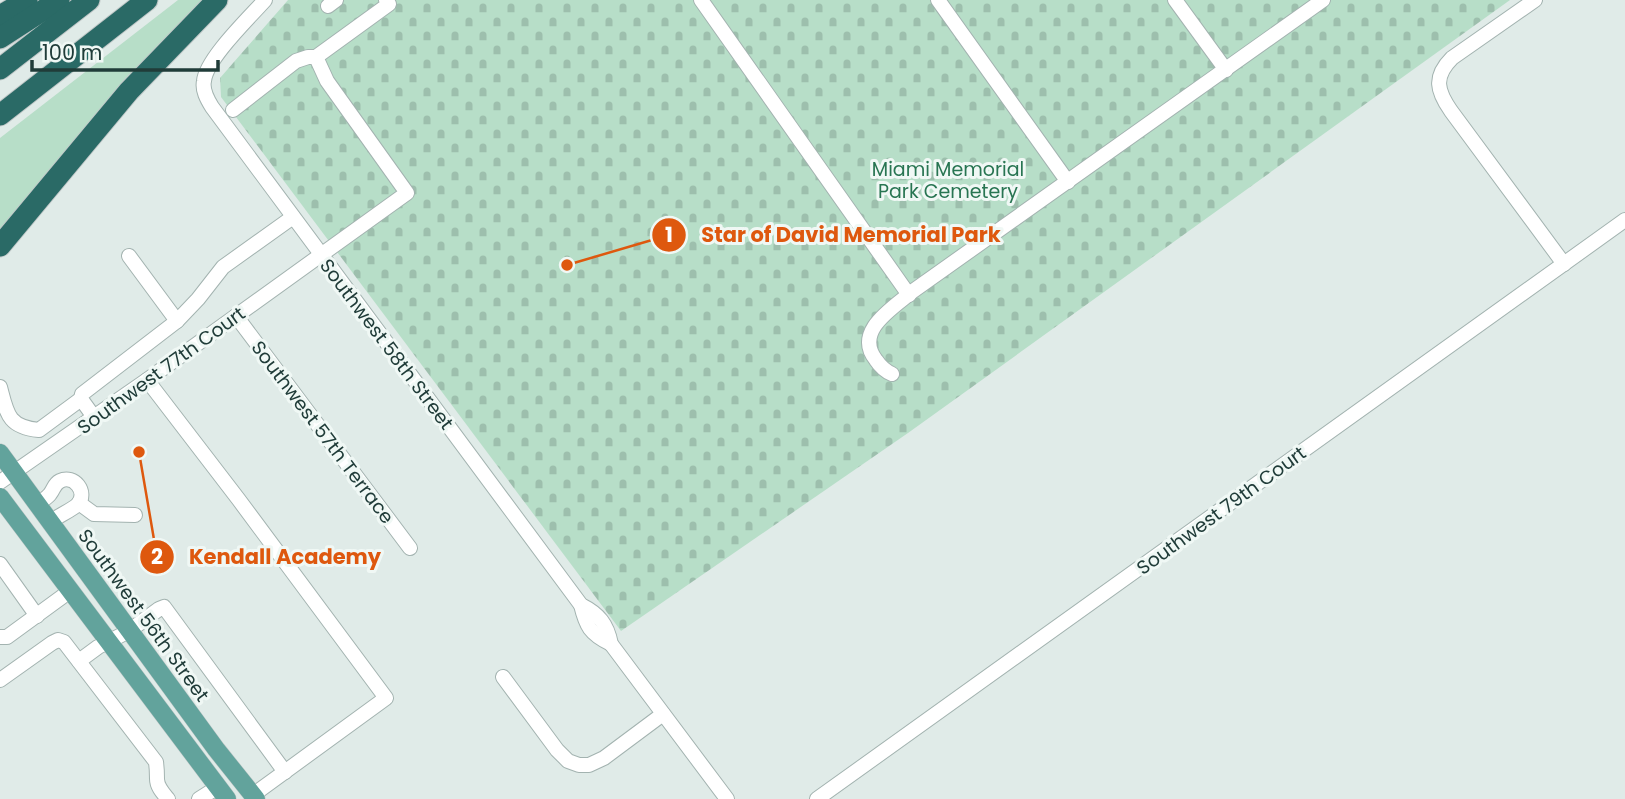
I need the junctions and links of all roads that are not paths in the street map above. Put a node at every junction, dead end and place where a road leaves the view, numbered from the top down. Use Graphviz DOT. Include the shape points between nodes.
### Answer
graph roads {
  1 [pos="27,0"];
  2 [pos="60,0"];
  3 [pos="89,0"];
  4 [pos="147,0"];
  5 [pos="217,0"];
  6 [pos="265,0"];
  7 [pos="386,0"];
  8 [pos="701,0"];
  9 [pos="938,0"];
  10 [pos="1175,0"];
  11 [pos="1323,0"];
  12 [pos="1535,0"];
  13 [pos="0,16"];
  14 [pos="0,38"];
  15 [pos="316,57"];
  16 [pos="0,69"];
  17 [pos="1226,70"];
  18 [pos="233,110"];
  19 [pos="0,115"];
  20 [pos="1069,182"];
  21 [pos="293,217"];
  22 [pos="1625,220"];
  23 [pos="0,246"];
  24 [pos="320,255"];
  25 [pos="130,256"];
  26 [pos="1563,264"];
  27 [pos="909,295"];
  28 [pos="236,316"];
  29 [pos="177,321"];
  30 [pos="892,374"];
  31 [pos="147,380"];
  32 [pos="0,387"];
  33 [pos="81,399"];
  34 [pos="94,418"];
  35 [pos="0,453"];
  36 [pos="7,478"];
  37 [pos="0,497"];
  38 [pos="79,503"];
  39 [pos="37,505"];
  40 [pos="135,515"];
  41 [pos="50,522"];
  42 [pos="410,548"];
  43 [pos="0,564"];
  44 [pos="70,592"];
  45 [pos="37,616"];
  46 [pos="129,631"];
  47 [pos="0,637"];
  48 [pos="109,642"];
  49 [pos="79,661"];
  50 [pos="503,677"];
  51 [pos="0,680"];
  52 [pos="663,714"];
  53 [pos="285,772"];
  54 [pos="222,793"];
  55 [pos="254,797"];
  56 [pos="168,799"];
  57 [pos="199,799"];
  58 [pos="727,799"];
  59 [pos="817,799"];
  1 -- 13 [label="highway"];
  2 -- 14 [label="highway"];
  3 -- 16 [label="highway"];
  4 -- 19 [label="highway"];
  5 -- 23 [label="highway" via="130,92"];
  6 -- 21 [label="street, Southwest 58th Street" via="206,72 205,93"];
  7 -- 15 [label="street" via="389,4"];
  8 -- 27 [label="street"];
  9 -- 20 [label="street"];
  10 -- 17 [label="street"];
  11 -- 17 [label="street"];
  12 -- 26 [label="street" via="1448,62 1438,79 1443,100"];
  15 -- 18 [label="street" via="296,61"];
  15 -- 24 [label="street, Southwest 77th Court" via="327,81 407,193"];
  17 -- 20 [label="street"];
  20 -- 27 [label="street"];
  21 -- 24 [label="street, Southwest 58th Street"];
  21 -- 29 [label="street" via="223,267"];
  22 -- 26 [label="street, Southwest 79th Court"];
  24 -- 28 [label="street, Southwest 77th Court"];
  24 -- 52 [label="street, Southwest 58th Street" via="582,605 588,627 611,644"];
  25 -- 29 [label="street"];
  26 -- 59 [label="street, Southwest 79th Court"];
  27 -- 30 [label="street" via="887,312 869,335 872,356"];
  28 -- 31 [label="street, Southwest 77th Court"];
  28 -- 42 [label="street, Southwest 57th Terrace"];
  29 -- 33 [label="street" via="85,391"];
  31 -- 34 [label="street, Southwest 77th Court"];
  31 -- 53 [label="street" via="386,698"];
  32 -- 33 [label="street" via="7,412 26,429 39,430"];
  33 -- 34 [label="street"];
  34 -- 36 [label="street, Southwest 77th Court"];
  35 -- 36 [label="main road, Southwest 56th Street"];
  36 -- 39 [label="main road, Southwest 56th Street"];
  37 -- 44 [label="main road"];
  38 -- 39 [label="street" via="79,485 66,479"];
  38 -- 40 [label="street" via="94,514"];
  38 -- 41 [label="street"];
  39 -- 41 [label="main road, Southwest 56th Street"];
  41 -- 46 [label="main road, Southwest 56th Street"];
  43 -- 45 [label="street"];
  44 -- 45 [label="street"];
  44 -- 48 [label="main road"];
  45 -- 47 [label="street"];
  46 -- 48 [label="street"];
  46 -- 53 [label="street" via="164,607"];
  46 -- 55 [label="main road, Southwest 56th Street"];
  48 -- 49 [label="street"];
  48 -- 54 [label="main road"];
  49 -- 51 [label="street" via="58,640"];
  49 -- 56 [label="street" via="156,762 158,786"];
  50 -- 52 [label="street" via="557,750 579,765 600,760"];
  52 -- 58 [label="street, Southwest 58th Street"];
  53 -- 55 [label="street"];
  54 -- 57 [label="street"];
}
